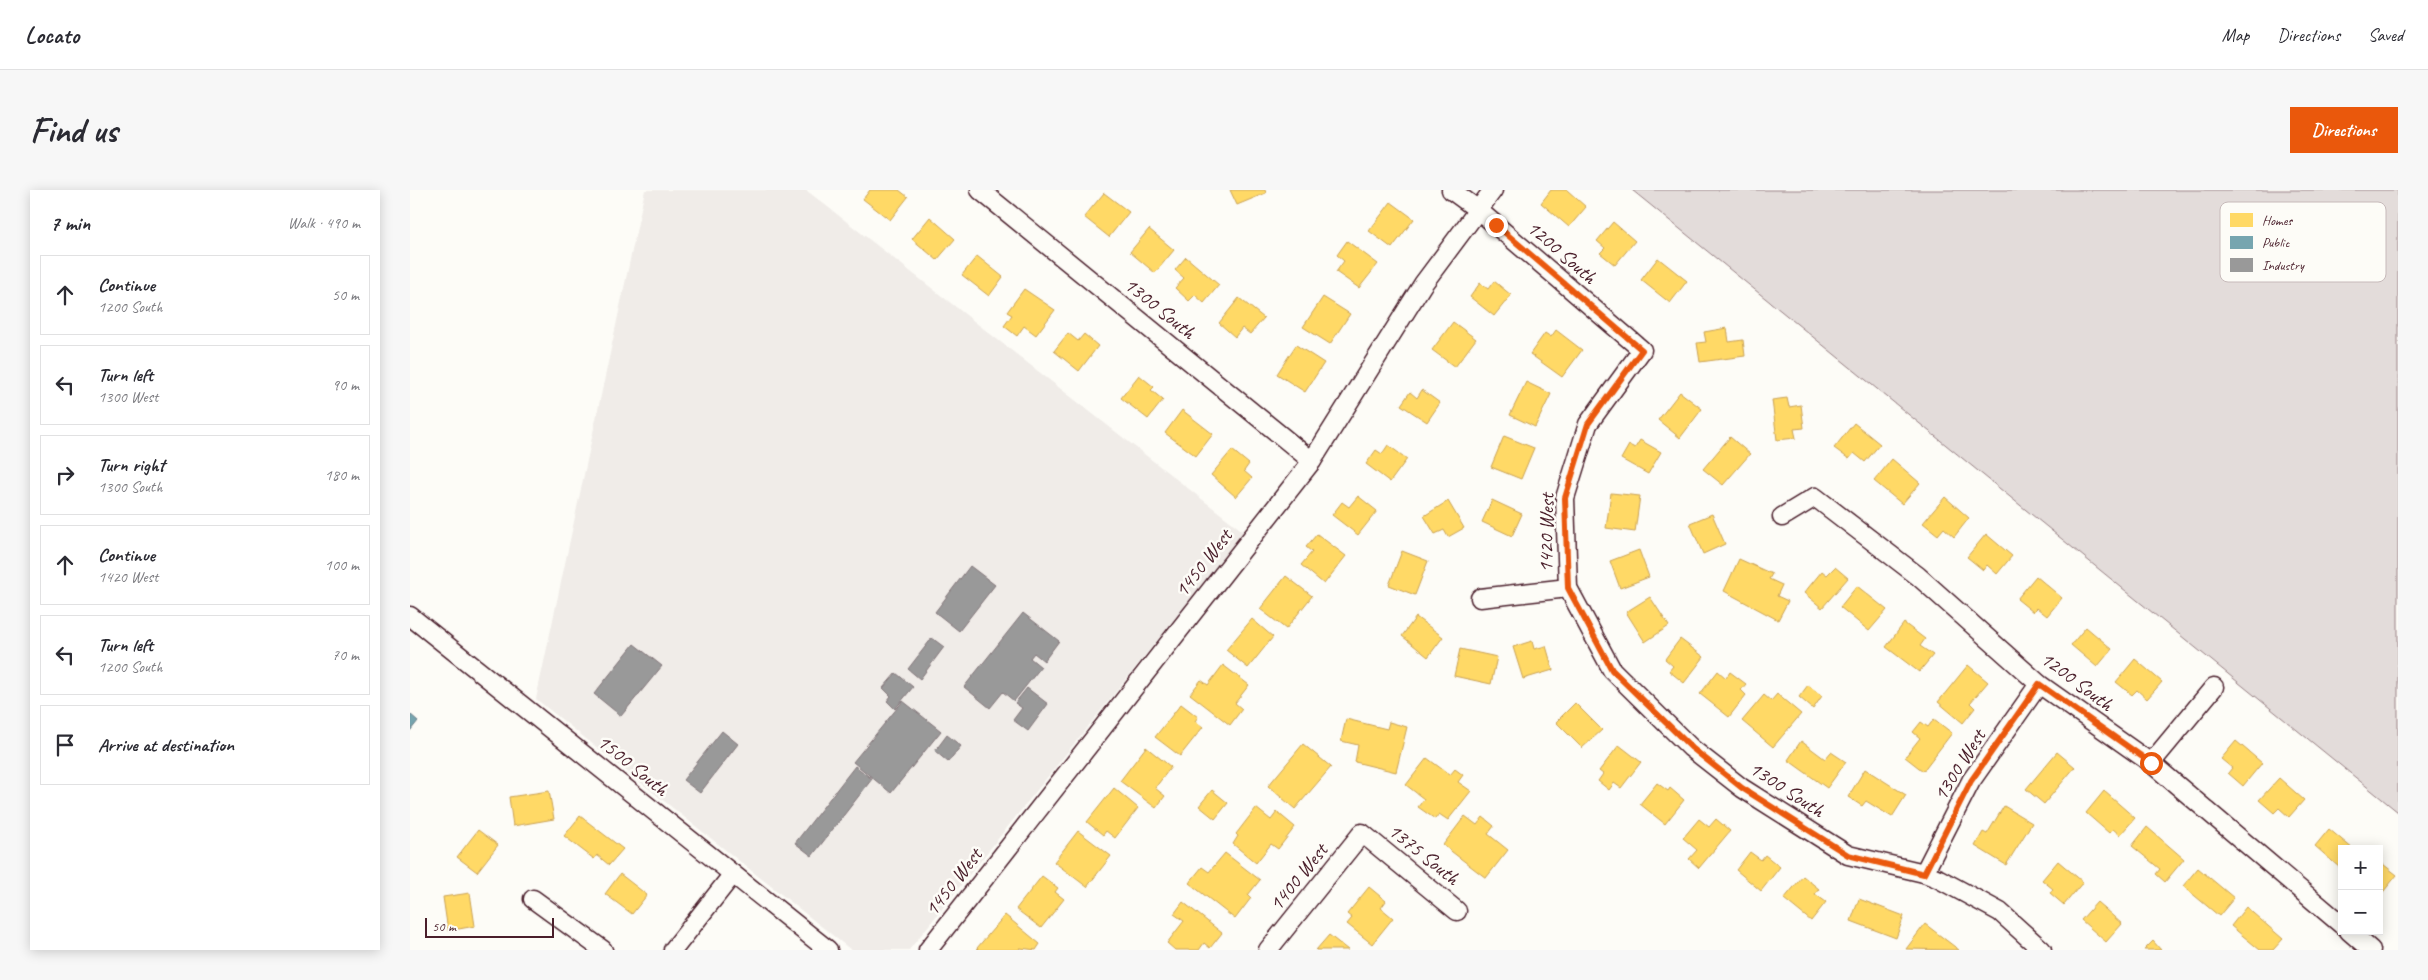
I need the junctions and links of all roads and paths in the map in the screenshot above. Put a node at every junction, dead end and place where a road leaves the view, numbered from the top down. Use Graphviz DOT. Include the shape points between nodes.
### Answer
graph roads {
  1 [pos="980,190"];
  2 [pos="1450,190"];
  3 [pos="1493,190"];
  4 [pos="1477,209"];
  5 [pos="1642,350"];
  6 [pos="1312,461"];
  7 [pos="1782,517"];
  8 [pos="1568,588"];
  9 [pos="1480,598"];
  10 [pos="410,616"];
  11 [pos="2039,684"];
  12 [pos="2214,687"];
  13 [pos="2151,763"];
  14 [pos="1362,833"];
  15 [pos="733,874"];
  16 [pos="1924,874"];
  17 [pos="533,899"];
  18 [pos="1457,911"];
  19 [pos="2338,922"];
  20 [pos="2354,935"];
  21 [pos="603,950"];
  22 [pos="672,950"];
  23 [pos="828,950"];
  24 [pos="928,950"];
  25 [pos="1268,950"];
  26 [pos="2042,950"];
  27 [pos="2371,950"];
  1 -- 6 [label="street, 1300 South"];
  2 -- 4 [label="street, 1200 South"];
  3 -- 4 [label="street, 1450 West"];
  4 -- 5 [label="street, 1200 South"];
  4 -- 6 [label="street, 1450 West" via="1423,284"];
  5 -- 8 [label="street, 1420 West" via="1588,424 1565,498"];
  6 -- 24 [label="street, 1450 West"];
  7 -- 11 [label="street, 1200 South" via="1815,497 1918,576"];
  8 -- 9 [label="street, 1420 West"];
  8 -- 16 [label="street, 1300 South" via="1612,670 1692,748 1742,788 1848,855"];
  10 -- 15 [label="street, 1500 South"];
  11 -- 13 [label="street, 1200 South"];
  11 -- 16 [label="street, 1300 West" via="1971,781"];
  12 -- 13 [label="street"];
  13 -- 19 [label="street, 1200 South"];
  14 -- 18 [label="street, 1375 South"];
  14 -- 25 [label="street, 1400 West"];
  15 -- 22 [label="street"];
  15 -- 23 [label="street, 1500 South"];
  16 -- 26 [label="street, 1300 South" via="2000,912"];
  17 -- 21 [label="street"];
  20 -- 27 [label="street"];
}
